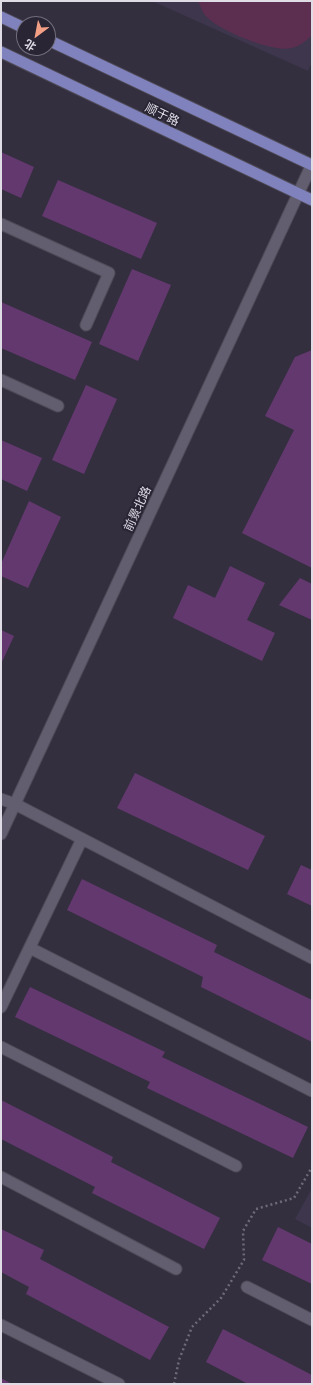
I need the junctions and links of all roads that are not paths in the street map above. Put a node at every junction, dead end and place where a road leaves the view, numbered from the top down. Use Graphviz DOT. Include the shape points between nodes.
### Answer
graph roads {
  1 [pos="1,17"];
  2 [pos="16,24"];
  3 [pos="56,44"];
  4 [pos="1,52"];
  5 [pos="312,165"];
  6 [pos="299,194"];
  7 [pos="312,200"];
  8 [pos="1,224"];
  9 [pos="86,325"];
  10 [pos="1,380"];
  11 [pos="58,406"];
  12 [pos="1,800"];
  13 [pos="15,804"];
  14 [pos="1,834"];
  15 [pos="82,839"];
  16 [pos="30,948"];
  17 [pos="312,958"];
  18 [pos="1,1006"];
  19 [pos="1,1047"];
  20 [pos="312,1091"];
  21 [pos="236,1166"];
  22 [pos="1,1177"];
  23 [pos="176,1269"];
  24 [pos="247,1287"];
  25 [pos="312,1320"];
  26 [pos="1,1325"];
  27 [pos="119,1384"];
  1 -- 2 [label="main road"];
  3 -- 5 [label="main road, 顺于路"];
  4 -- 6 [label="main road, 顺于路"];
  5 -- 6 [label="street, 前景北路"];
  6 -- 7 [label="main road, 顺于路"];
  6 -- 13 [label="street, 前景北路"];
  8 -- 9 [label="street" via="109,273"];
  10 -- 11 [label="street"];
  12 -- 13 [label="street"];
  13 -- 14 [label="street, 前景北路"];
  13 -- 15 [label="street"];
  15 -- 16 [label="street"];
  15 -- 17 [label="street"];
  16 -- 18 [label="street"];
  16 -- 20 [label="street"];
  19 -- 21 [label="street"];
  22 -- 23 [label="street"];
  24 -- 25 [label="street"];
  26 -- 27 [label="street"];
}
